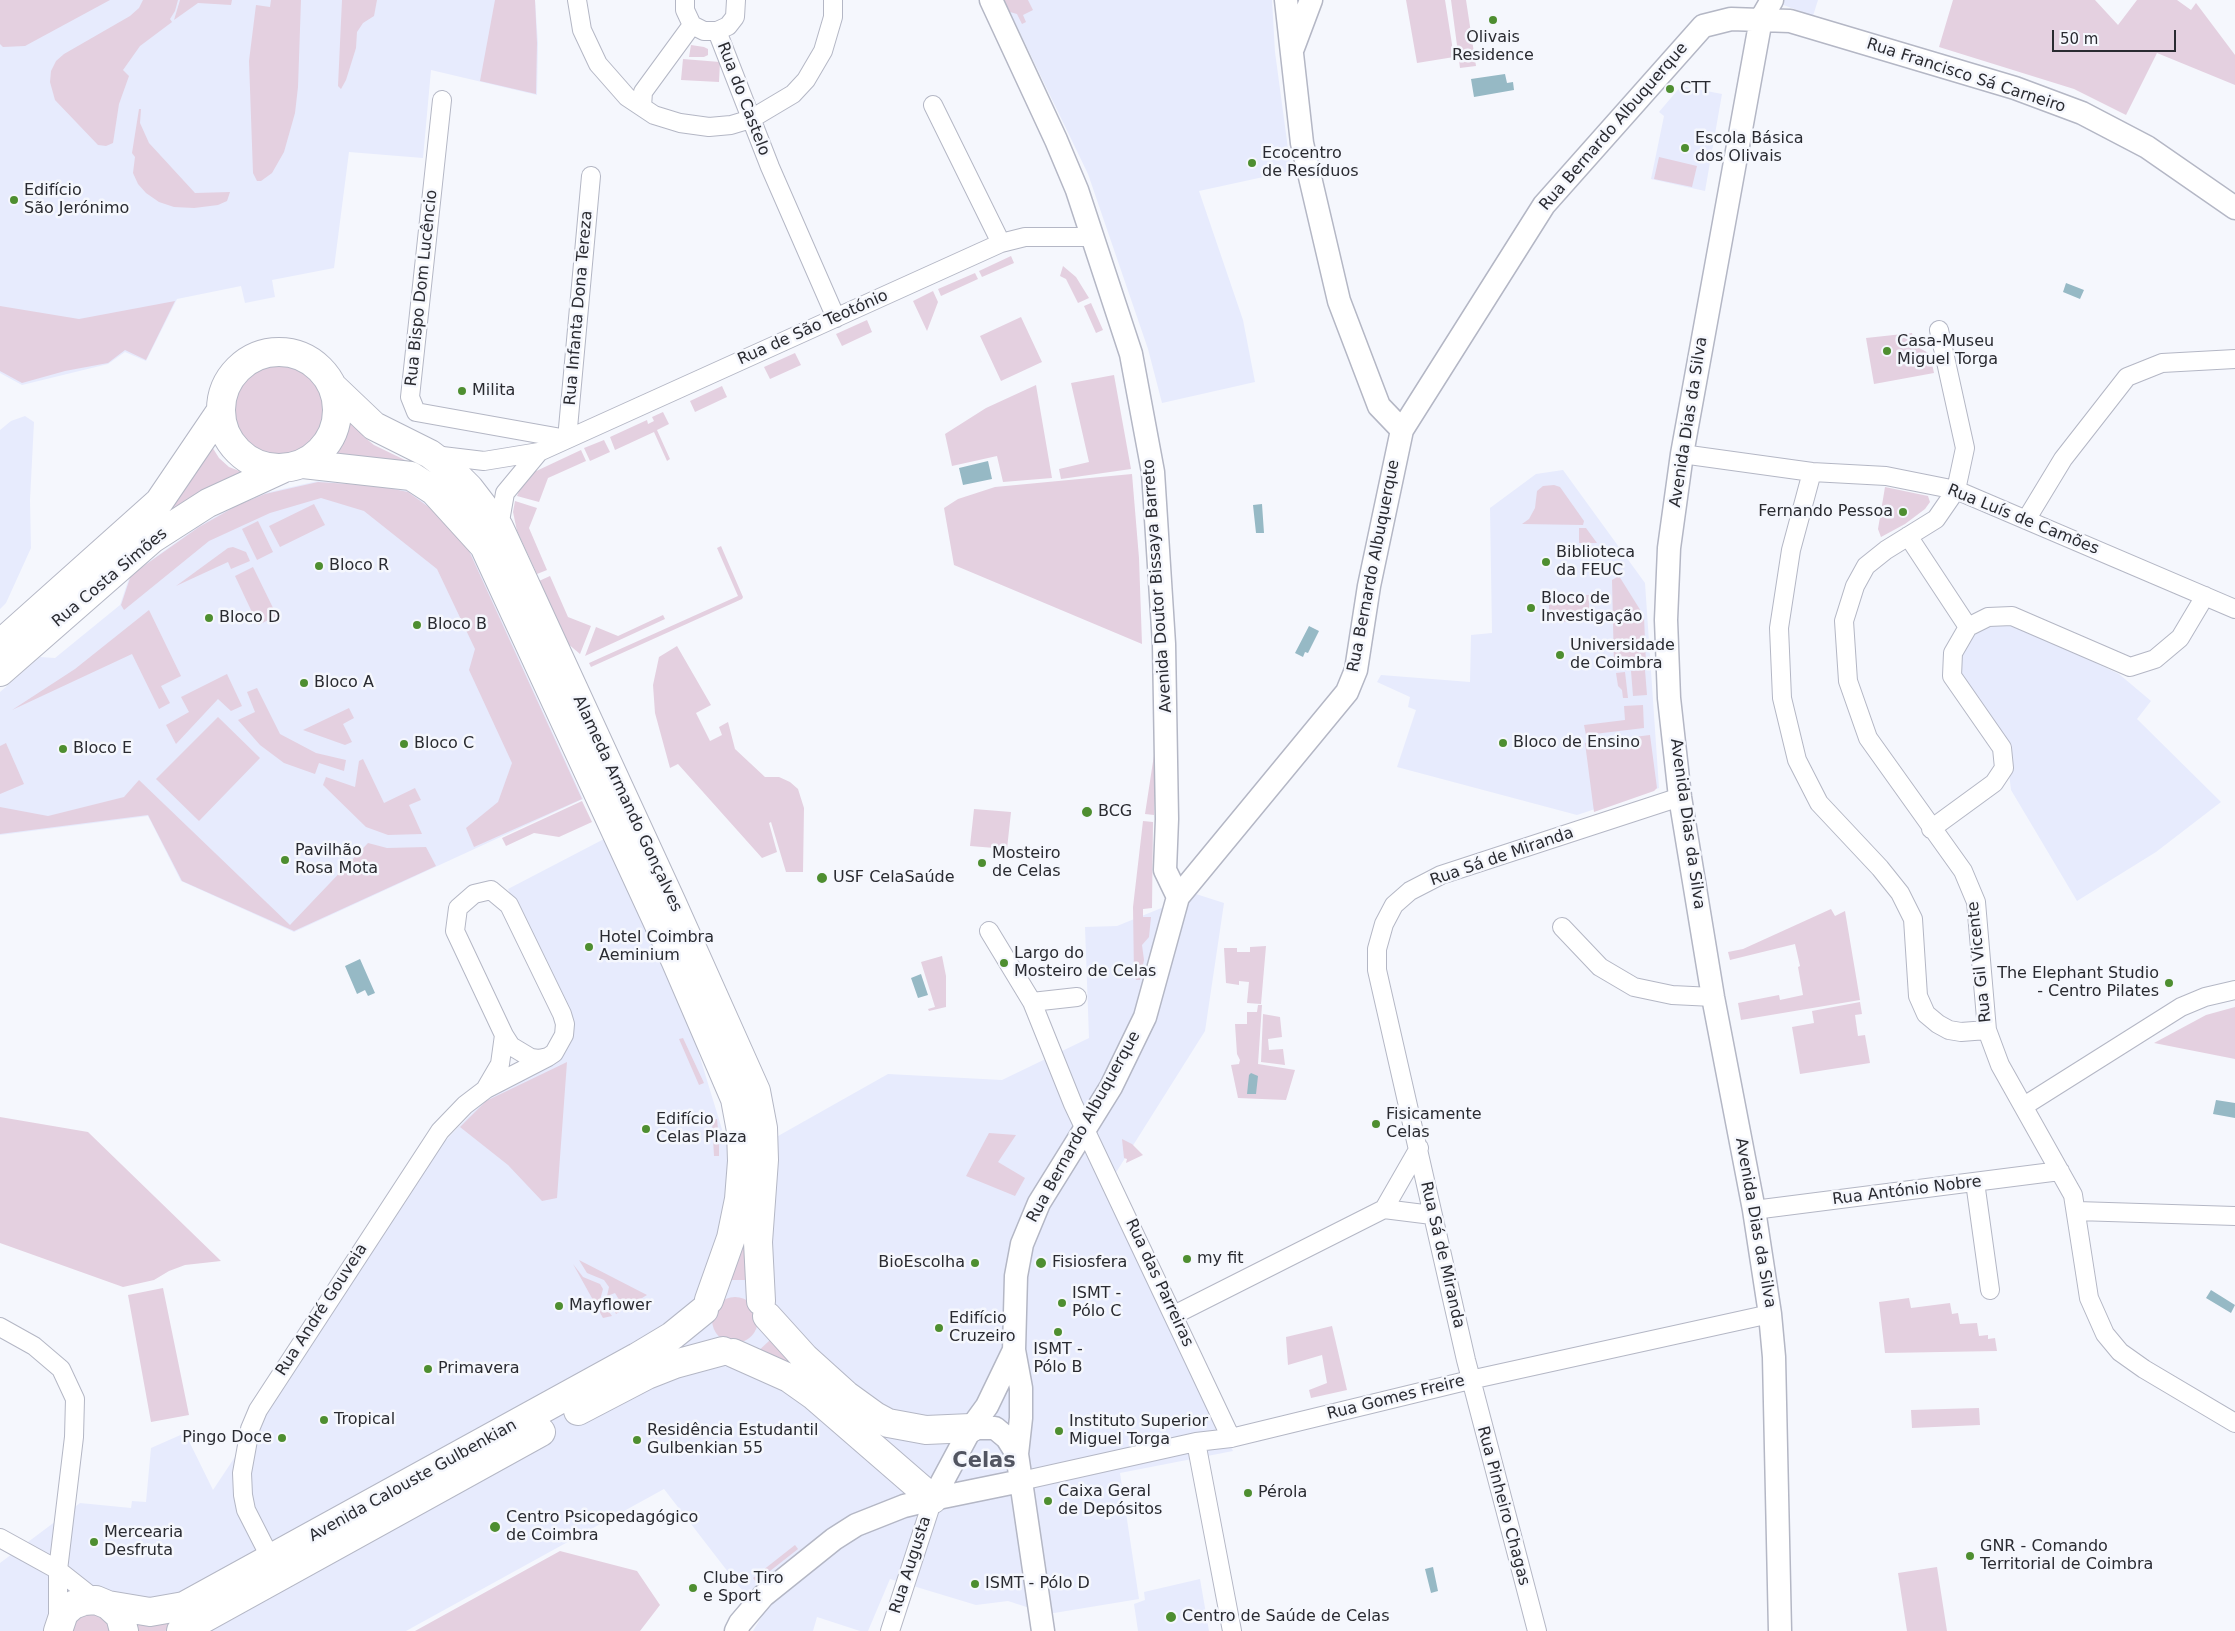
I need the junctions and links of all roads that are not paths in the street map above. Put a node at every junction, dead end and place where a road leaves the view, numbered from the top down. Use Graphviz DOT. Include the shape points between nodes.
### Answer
graph roads {
  1 [pos="577,0"];
  2 [pos="736,0"];
  3 [pos="832,0"];
  4 [pos="991,0"];
  5 [pos="1286,0"];
  6 [pos="1311,0"];
  7 [pos="682,1"];
  8 [pos="1766,10"];
  9 [pos="692,25"];
  10 [pos="717,31"];
  11 [pos="1292,52"];
  12 [pos="442,100"];
  13 [pos="933,105"];
  14 [pos="642,106"];
  15 [pos="751,119"];
  16 [pos="591,176"];
  17 [pos="2235,208"];
  18 [pos="1094,238"];
  19 [pos="1000,244"];
  20 [pos="836,318"];
  21 [pos="1939,330"];
  22 [pos="2235,359"];
  23 [pos="333,387"];
  24 [pos="220,412"];
  25 [pos="1402,430"];
  26 [pos="567,439"];
  27 [pos="539,452"];
  28 [pos="430,454"];
  29 [pos="1682,454"];
  30 [pos="292,466"];
  31 [pos="1812,472"];
  32 [pos="1956,490"];
  33 [pos="2026,520"];
  34 [pos="499,527"];
  35 [pos="1908,536"];
  36 [pos="2205,596"];
  37 [pos="2235,609"];
  38 [pos="1968,627"];
  39 [pos="0,644"];
  40 [pos="0,672"];
  41 [pos="1680,797"];
  42 [pos="1930,828"];
  43 [pos="1178,897"];
  44 [pos="1562,927"];
  45 [pos="989,932"];
  46 [pos="2235,990"];
  47 [pos="1077,997"];
  48 [pos="1713,997"];
  49 [pos="1032,1002"];
  50 [pos="1987,1030"];
  51 [pos="504,1035"];
  52 [pos="548,1057"];
  53 [pos="486,1088"];
  54 [pos="2024,1106"];
  55 [pos="1085,1128"];
  56 [pos="1419,1148"];
  57 [pos="2060,1171"];
  58 [pos="1975,1182"];
  59 [pos="1384,1209"];
  60 [pos="1754,1210"];
  61 [pos="2077,1211"];
  62 [pos="1432,1216"];
  63 [pos="2235,1216"];
  64 [pos="1990,1290"];
  65 [pos="706,1305"];
  66 [pos="764,1309"];
  67 [pos="1770,1314"];
  68 [pos="1174,1315"];
  69 [pos="0,1327"];
  70 [pos="1014,1350"];
  71 [pos="728,1352"];
  72 [pos="1470,1380"];
  73 [pos="2235,1423"];
  74 [pos="971,1428"];
  75 [pos="1231,1438"];
  76 [pos="1196,1442"];
  77 [pos="1017,1454"];
  78 [pos="1021,1481"];
  79 [pos="933,1499"];
  80 [pos="0,1538"];
  81 [pos="271,1559"];
  82 [pos="58,1570"];
  83 [pos="102,1603"];
  84 [pos="58,1628"];
  85 [pos="124,1631"];
  86 [pos="181,1631"];
  87 [pos="736,1631"];
  88 [pos="890,1631"];
  89 [pos="1043,1631"];
  90 [pos="1232,1631"];
  91 [pos="1537,1631"];
  92 [pos="1780,1631"];
  1 -- 14 [label="street" via="582,30 598,64 627,98"];
  2 -- 10 [label="street" via="735,17 728,26"];
  3 -- 15 [label="street" via="833,17 823,51 806,80 793,94"];
  4 -- 18 [label="street, Avenida Doutor Bissaya Barreto" via="1056,140"];
  5 -- 11 [label="street"];
  6 -- 11 [label="street"];
  7 -- 9 [label="street"];
  8 -- 17 [label="street, Rua Francisco Sá Carneiro" via="1790,21 2014,88 2082,114 2147,147"];
  8 -- 25 [label="street, Rua Bernardo Albuquerque" via="1703,26 1544,206"];
  8 -- 29 [label="street, Avenida Dias da Silva"];
  9 -- 10 [label="street" via="704,31"];
  9 -- 14 [label="street" via="643,92"];
  10 -- 15 [label="street, Rua do Castelo"];
  11 -- 25 [label="street" via="1302,143 1339,301 1379,406"];
  12 -- 26 [label="street, Rua Bispo Dom Lucêncio" via="410,397 416,412"];
  13 -- 19 [label="street"];
  14 -- 15 [label="street" via="654,115 710,127"];
  15 -- 20 [label="street, Rua do Castelo"];
  16 -- 26 [label="street, Rua Infanta Dona Tereza"];
  18 -- 19 [label="street, Rua de São Teotónio" via="1025,237"];
  18 -- 43 [label="street, Avenida Doutor Bissaya Barreto" via="1131,354 1153,472 1164,664 1165,870"];
  19 -- 20 [label="street, Rua de São Teotónio"];
  20 -- 26 [label="street, Rua de São Teotónio"];
  21 -- 32 [label="street" via="1965,448"];
  22 -- 33 [label="street" via="2162,363 2127,377 2063,459"];
  23 -- 24 [label="main road" via="320,368 304,357 286,352 266,353 248,361 234,373 224,390"];
  23 -- 28 [label="main road, Alameda Armando Gonçalves" via="374,426"];
  23 -- 30 [label="main road" via="338,404 330,440 318,454"];
  24 -- 30 [label="main road" via="224,431 233,447 246,459 263,467"];
  24 -- 39 [label="main road, Rua Costa Simões" via="159,502"];
  25 -- 43 [label="street, Rua Bernardo Albuquerque" via="1370,577 1356,670 1347,692"];
  26 -- 27 [label="street, Rua de São Teotónio"];
  27 -- 28 [label="street" via="484,461"];
  27 -- 34 [label="street" via="505,492"];
  28 -- 34 [label="main road, Alameda Armando Gonçalves" via="469,488"];
  29 -- 31 [label="street, Rua Luís de Camões"];
  29 -- 41 [label="street, Avenida Dias da Silva" via="1669,548 1666,620 1669,698"];
  30 -- 40 [label="main road, Rua Costa Simões" via="208,503 152,539"];
  30 -- 65 [label="main road, Alameda Armando Gonçalves" via="411,476 434,490 484,546 676,962 735,1099 742,1161 738,1199 730,1238"];
  31 -- 32 [label="street, Rua Luís de Camões" via="1886,476"];
  31 -- 50 [label="street" via="1792,550 1779,628 1782,698 1797,760 1818,803 1900,893 1913,919 1918,996 1926,1014 1949,1030"];
  32 -- 33 [label="street, Rua Luís de Camões"];
  32 -- 35 [label="street, Rua Gil Vicente" via="1936,519"];
  33 -- 36 [label="street, Rua Luís de Camões"];
  34 -- 66 [label="main road, Alameda Armando Gonçalves" via="756,1090 763,1136 758,1242"];
  35 -- 38 [label="street"];
  35 -- 42 [label="street, Rua Gil Vicente" via="1866,566 1855,586 1844,621 1848,681 1868,738"];
  36 -- 37 [label="street, Rua Luís de Camões"];
  36 -- 38 [label="street" via="2180,638 2155,659 2130,667 2012,616 1988,616"];
  38 -- 42 [label="street" via="1953,653 1952,676 2002,748 2004,768 1994,783"];
  41 -- 48 [label="street, Avenida Dias da Silva"];
  41 -- 56 [label="street, Rua Sá de Miranda" via="1441,875 1410,891 1394,905 1380,936 1377,970"];
  42 -- 50 [label="street, Rua Gil Vicente" via="1963,871 1976,902"];
  43 -- 55 [label="street, Rua Bernardo Albuquerque" via="1145,1017 1111,1087"];
  44 -- 48 [label="street" via="1600,967 1634,987"];
  45 -- 49 [label="street, Rua das Parreiras"];
  46 -- 54 [label="street" via="2181,1007"];
  47 -- 49 [label="street"];
  48 -- 60 [label="street, Avenida Dias da Silva"];
  49 -- 55 [label="street, Rua das Parreiras"];
  50 -- 54 [label="street, Rua Gil Vicente" via="2000,1065"];
  51 -- 52 [label="street, Rua André Gouveia" via="519,1052 539,1059"];
  51 -- 52 [label="street, Rua André Gouveia" via="455,931 458,908 474,894 490,890 509,905 562,1014 564,1035 560,1046"];
  51 -- 53 [label="street, Rua André Gouveia" via="500,1064"];
  52 -- 53 [label="street, Rua André Gouveia"];
  53 -- 81 [label="street, Rua André Gouveia" via="440,1131 258,1410 250,1429 242,1473 243,1494 246,1510"];
  54 -- 57 [label="street, Rua Gil Vicente"];
  55 -- 68 [label="street, Rua das Parreiras"];
  55 -- 70 [label="street, Rua Bernardo Albuquerque" via="1039,1203 1022,1244 1016,1276"];
  56 -- 59 [label="street"];
  56 -- 62 [label="street, Rua Sá de Miranda"];
  57 -- 58 [label="street, Rua António Nobre"];
  57 -- 61 [label="street, Rua Gil Vicente" via="2073,1195"];
  58 -- 60 [label="street, Rua António Nobre"];
  58 -- 64 [label="street"];
  59 -- 62 [label="street"];
  59 -- 68 [label="street"];
  60 -- 67 [label="street, Avenida Dias da Silva"];
  61 -- 63 [label="street"];
  61 -- 73 [label="street, Rua Gil Vicente" via="2086,1283 2105,1334 2120,1352 2144,1369"];
  62 -- 72 [label="street, Rua Sá de Miranda"];
  65 -- 66 [label="main road, Avenida Calouste Gulbenkian" via="721,1291 735,1288 745,1289"];
  65 -- 71 [label="main road" via="703,1330 708,1339"];
  65 -- 81 [label="main road, Avenida Calouste Gulbenkian" via="672,1336"];
  66 -- 71 [label="main road, Avenida Calouste Gulbenkian" via="767,1326 758,1343 751,1348"];
  66 -- 74 [label="main road, Avenida Calouste Gulbenkian" via="805,1358 846,1395 882,1420 926,1430"];
  67 -- 72 [label="street, Rua Gomes Freire"];
  67 -- 92 [label="street, Avenida Dias da Silva" via="1774,1357"];
  68 -- 75 [label="street, Rua das Parreiras"];
  69 -- 82 [label="street" via="34,1346 61,1369 75,1399 74,1437"];
  70 -- 74 [label="street" via="987,1406"];
  70 -- 77 [label="street" via="1021,1388"];
  71 -- 79 [label="main road" via="789,1378 813,1395"];
  71 -- 86 [label="main road, Avenida Calouste Gulbenkian" via="675,1364 616,1390"];
  72 -- 75 [label="street, Rua Gomes Freire"];
  72 -- 91 [label="street, Rua Pinheiro Chagas"];
  74 -- 77 [label="street" via="995,1428 1007,1438"];
  74 -- 79 [label="street"];
  75 -- 76 [label="street, Rua Gomes Freire"];
  76 -- 78 [label="street, Rua Gomes Freire"];
  76 -- 90 [label="street"];
  77 -- 78 [label="street"];
  78 -- 79 [label="street"];
  78 -- 89 [label="street"];
  79 -- 87 [label="street" via="904,1506 856,1525 834,1539 763,1596"];
  79 -- 88 [label="street, Rua Augusta"];
  80 -- 82 [label="street"];
  81 -- 83 [label="main road, Avenida Calouste Gulbenkian" via="184,1606 150,1612"];
  82 -- 83 [label="street"];
  82 -- 84 [label="street"];
  83 -- 84 [label="main road" via="84,1601 73,1605 64,1613"];
  83 -- 85 [label="main road" via="120,1616"];
}
